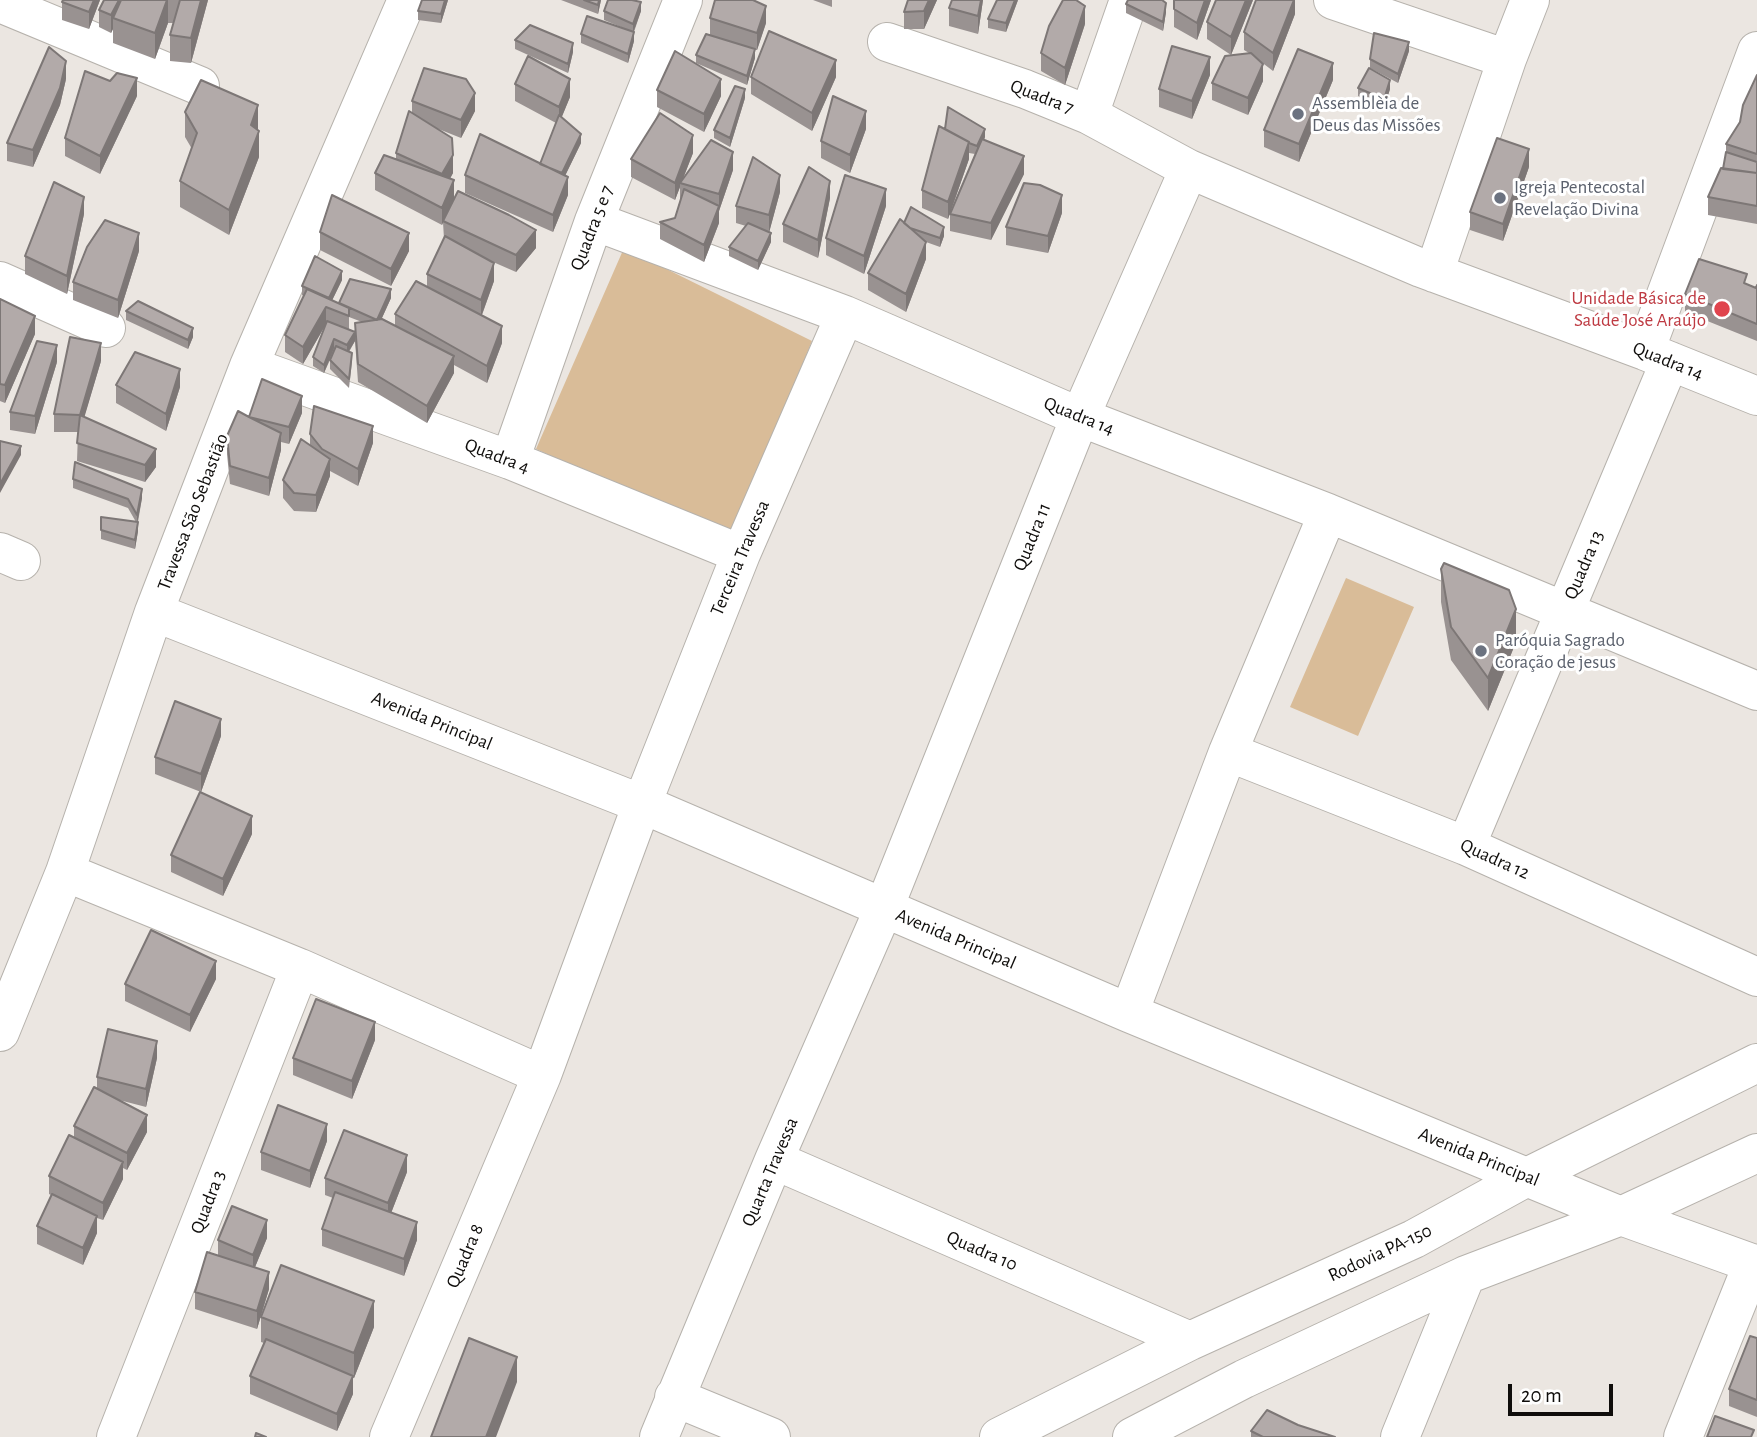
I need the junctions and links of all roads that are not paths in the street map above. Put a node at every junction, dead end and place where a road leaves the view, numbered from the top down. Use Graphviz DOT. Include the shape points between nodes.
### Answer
graph roads {
  1 [pos="407,0"];
  2 [pos="684,0"];
  3 [pos="1129,0"];
  4 [pos="1333,0"];
  5 [pos="1530,0"];
  6 [pos="0,3"];
  7 [pos="887,42"];
  8 [pos="1757,51"];
  9 [pos="1507,59"];
  10 [pos="200,86"];
  11 [pos="1089,115"];
  12 [pos="1189,169"];
  13 [pos="594,221"];
  14 [pos="1434,272"];
  15 [pos="0,281"];
  16 [pos="845,315"];
  17 [pos="106,328"];
  18 [pos="1657,356"];
  19 [pos="249,366"];
  20 [pos="1757,396"];
  21 [pos="1080,418"];
  22 [pos="510,460"];
  23 [pos="1328,513"];
  24 [pos="741,554"];
  25 [pos="1565,610"];
  26 [pos="154,612"];
  27 [pos="1757,691"];
  28 [pos="1228,752"];
  29 [pos="642,804"];
  30 [pos="1466,846"];
  31 [pos="65,872"];
  32 [pos="884,908"];
  33 [pos="300,968"];
  34 [pos="1757,977"];
  35 [pos="1129,1013"];
  36 [pos="0,1032"];
  37 [pos="1757,1063"];
  38 [pos="542,1075"];
  39 [pos="1757,1153"];
  40 [pos="774,1160"];
  41 [pos="1527,1177"];
  42 [pos="1620,1216"];
  43 [pos="1755,1264"];
  44 [pos="1466,1275"];
  45 [pos="1190,1341"];
  46 [pos="674,1397"];
  47 [pos="116,1437"];
  48 [pos="389,1437"];
  49 [pos="659,1437"];
  50 [pos="771,1437"];
  51 [pos="999,1437"];
  52 [pos="1132,1437"];
  53 [pos="1400,1437"];
  54 [pos="1683,1437"];
  1 -- 19 [label="street, Travessa São Sebastião"];
  2 -- 13 [label="street, Quadra 5 e 7"];
  3 -- 11 [label="street"];
  4 -- 9 [label="street"];
  5 -- 9 [label="street"];
  6 -- 10 [label="street"];
  7 -- 11 [label="street, Quadra 7"];
  8 -- 18 [label="street, Quadra 13"];
  9 -- 14 [label="street"];
  11 -- 12 [label="street, Quadra 7"];
  12 -- 14 [label="street, Quadra 14"];
  12 -- 21 [label="street, Quadra 11"];
  13 -- 16 [label="street, Quadra 14"];
  13 -- 22 [label="street, Quadra 5 e 7"];
  14 -- 18 [label="street, Quadra 14"];
  15 -- 17 [label="street"];
  16 -- 21 [label="street, Quadra 14"];
  16 -- 24 [label="street, Terceira Travessa"];
  18 -- 20 [label="street, Quadra 14"];
  18 -- 25 [label="street, Quadra 13"];
  19 -- 22 [label="street, Quadra 4"];
  19 -- 26 [label="street, Travessa São Sebastião"];
  21 -- 23 [label="street, Quadra 14"];
  21 -- 32 [label="street, Quadra 11"];
  22 -- 24 [label="street, Quadra 4"];
  23 -- 25 [label="street, Quadra 14"];
  23 -- 28 [label="street"];
  24 -- 29 [label="street, Terceira Travessa"];
  25 -- 27 [label="street, Quadra 14"];
  25 -- 30 [label="street, Quadra 13"];
  26 -- 29 [label="street, Avenida Principal"];
  26 -- 31 [label="street, Travessa São Sebastião"];
  28 -- 30 [label="street, Quadra 12"];
  28 -- 35 [label="street"];
  29 -- 32 [label="street, Avenida Principal"];
  29 -- 38 [label="street"];
  30 -- 34 [label="street, Quadra 12"];
  31 -- 33 [label="street"];
  31 -- 36 [label="street, Travessa São Sebastião"];
  32 -- 35 [label="street, Avenida Principal"];
  32 -- 40 [label="street, Quarta Travessa"];
  33 -- 38 [label="street"];
  33 -- 47 [label="street, Quadra 3"];
  35 -- 41 [label="street, Avenida Principal"];
  37 -- 41 [label="street, Rodovia PA-150"];
  38 -- 48 [label="street, Quadra 8"];
  39 -- 42 [label="street"];
  40 -- 45 [label="street, Quadra 10"];
  40 -- 46 [label="street, Quarta Travessa"];
  41 -- 42 [label="street, Avenida Principal"];
  41 -- 45 [label="street, Rodovia PA-150" via="1414,1239"];
  42 -- 43 [label="street, Avenida Principal"];
  42 -- 44 [label="street"];
  43 -- 54 [label="street"];
  44 -- 52 [label="street"];
  44 -- 53 [label="street"];
  45 -- 51 [label="street, Rodovia PA-150"];
  46 -- 49 [label="street, Quarta Travessa"];
  46 -- 50 [label="street"];
}
